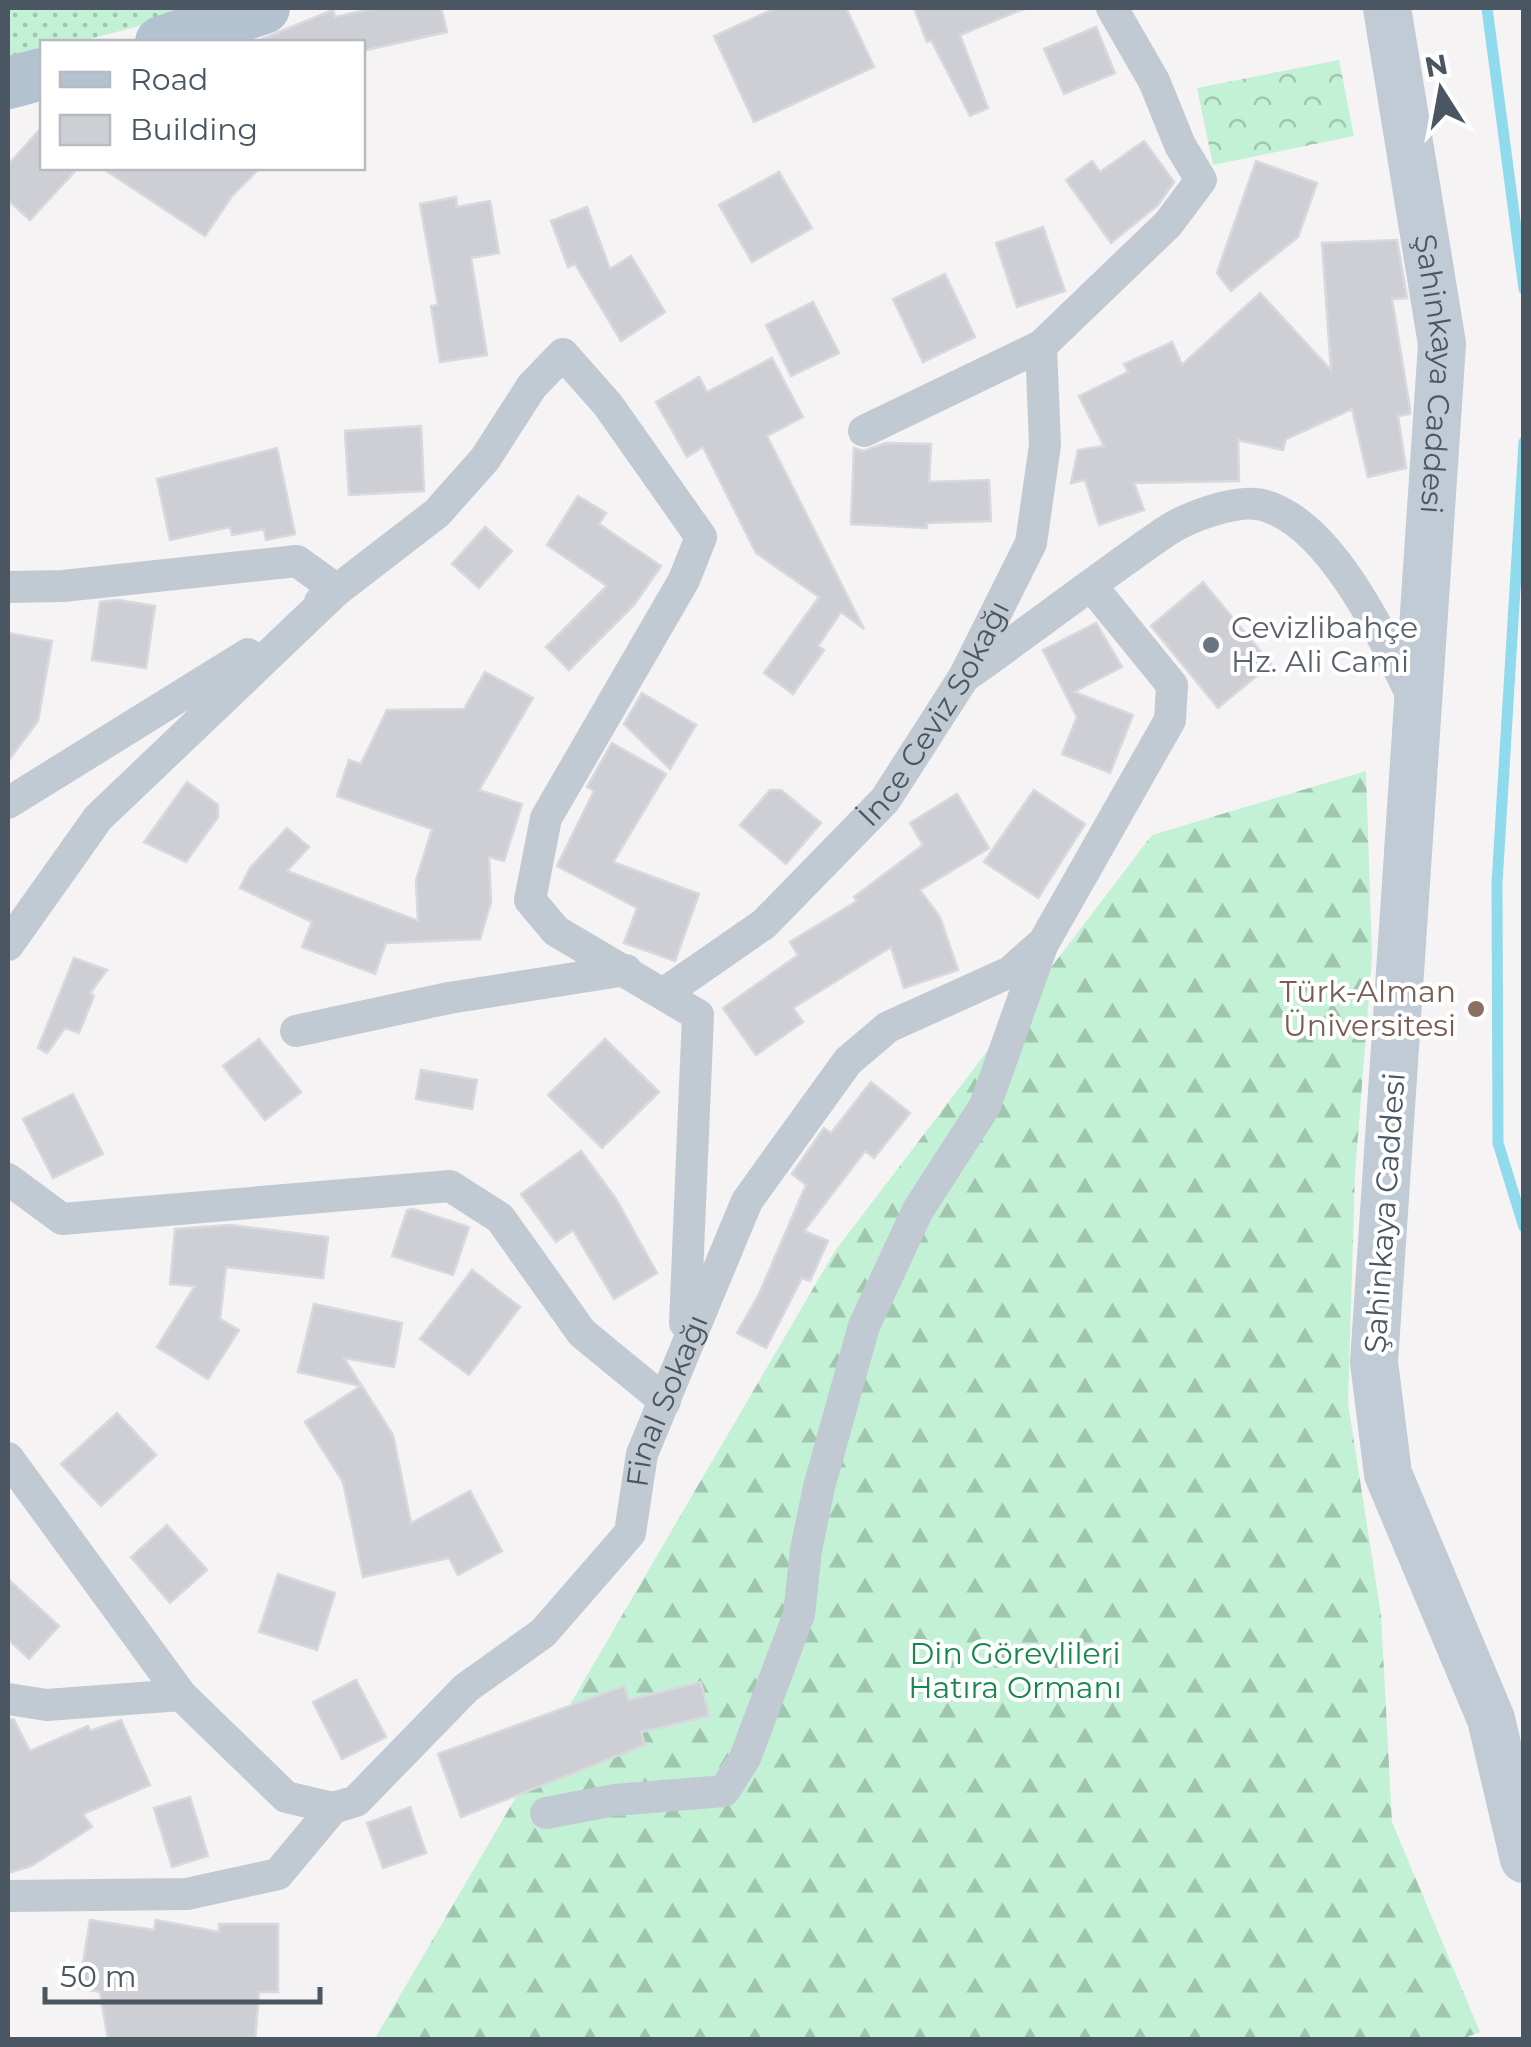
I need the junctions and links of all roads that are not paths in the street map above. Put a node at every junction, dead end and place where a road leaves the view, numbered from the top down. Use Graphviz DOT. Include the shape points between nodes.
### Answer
graph roads {
  1 [pos="264,8"];
  2 [pos="1112,8"];
  3 [pos="1387,8"];
  4 [pos="167,40"];
  5 [pos="40,75"];
  6 [pos="8,83"];
  7 [pos="1041,346"];
  8 [pos="864,431"];
  9 [pos="8,586"];
  10 [pos="1092,588"];
  11 [pos="336,590"];
  12 [pos="964,677"];
  13 [pos="1419,711"];
  14 [pos="8,803"];
  15 [pos="1044,942"];
  16 [pos="8,945"];
  17 [pos="626,970"];
  18 [pos="666,992"];
  19 [pos="296,1031"];
  20 [pos="8,1180"];
  21 [pos="683,1355"];
  22 [pos="665,1401"];
  23 [pos="8,1458"];
  24 [pos="181,1695"];
  25 [pos="8,1699"];
  26 [pos="332,1808"];
  27 [pos="546,1813"];
  28 [pos="1524,1858"];
  29 [pos="8,1896"];
  1 -- 4 [label="main road"];
  2 -- 7 [label="street" via="1201,180 1168,224"];
  3 -- 13 [label="street, Şahinkaya Caddesi" via="1442,344"];
  5 -- 6 [label="main road"];
  7 -- 8 [label="street"];
  7 -- 12 [label="street, İnce Ceviz Sokağı" via="1045,444 1031,543"];
  9 -- 11 [label="street" via="297,561"];
  10 -- 12 [label="street"];
  10 -- 13 [label="street" via="1167,530 1236,506 1263,504 1300,526 1332,560 1388,647"];
  10 -- 15 [label="street, Final Sokağı" via="1172,685 1170,720"];
  11 -- 14 [label="street" via="178,699"];
  11 -- 16 [label="street" via="98,818"];
  11 -- 17 [label="street" via="437,512 563,354 608,405 701,538 684,580 546,818 530,900 556,931"];
  12 -- 18 [label="street, İnce Ceviz Sokağı" via="884,800 764,924"];
  13 -- 28 [label="street, Şahinkaya Caddesi" via="1374,1362 1388,1474 1491,1718"];
  15 -- 21 [label="street, Final Sokağı" via="1010,972 888,1026 848,1061 746,1201"];
  15 -- 27 [label="street" via="985,1106 918,1210 864,1326 820,1487 799,1614 745,1758 724,1792"];
  17 -- 18 [label="street"];
  17 -- 19 [label="street"];
  18 -- 21 [label="street" via="698,1015"];
  20 -- 22 [label="street" via="62,1219 450,1186 500,1218 582,1333"];
  21 -- 22 [label="street, Final Sokağı"];
  22 -- 26 [label="street, Final Sokağı" via="642,1454 630,1533 544,1633 466,1688 356,1801"];
  23 -- 24 [label="street"];
  24 -- 25 [label="street" via="47,1705"];
  24 -- 26 [label="street" via="286,1797"];
  26 -- 29 [label="street, Final Sokağı" via="278,1874 187,1894"];
}
